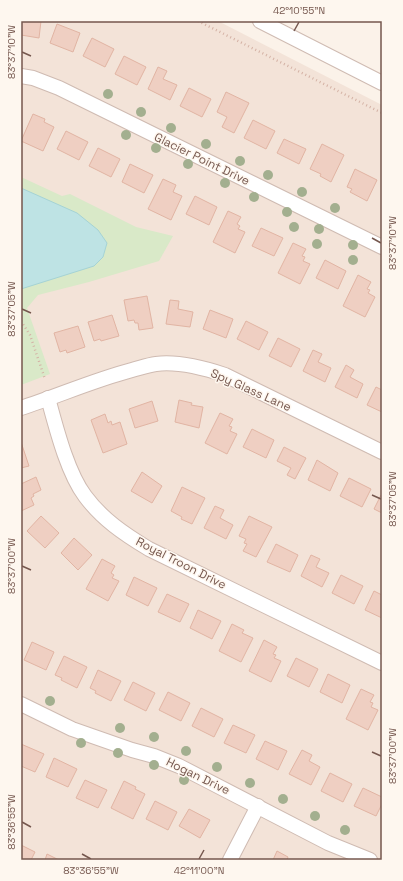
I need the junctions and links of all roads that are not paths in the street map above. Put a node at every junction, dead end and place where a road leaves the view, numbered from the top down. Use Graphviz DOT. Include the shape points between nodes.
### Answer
graph roads {
  1 [pos="260,21"];
  2 [pos="21,76"];
  3 [pos="382,83"];
  4 [pos="381,244"];
  5 [pos="48,398"];
  6 [pos="21,408"];
  7 [pos="382,452"];
  8 [pos="382,663"];
  9 [pos="21,704"];
  10 [pos="258,806"];
  11 [pos="230,860"];
  12 [pos="370,860"];
  1 -- 3 [label="street"];
  2 -- 4 [label="street, Glacier Point Drive" via="59,88"];
  5 -- 6 [label="street, Spy Glass Lane"];
  5 -- 7 [label="street, Spy Glass Lane" via="104,378 155,364 196,367 225,375"];
  5 -- 8 [label="street, Royal Troon Drive" via="69,466 84,495 121,532 148,549"];
  9 -- 10 [label="street, Hogan Drive" via="72,729 179,766"];
  10 -- 11 [label="street"];
  10 -- 12 [label="street, Hogan Drive" via="328,843"];
}
